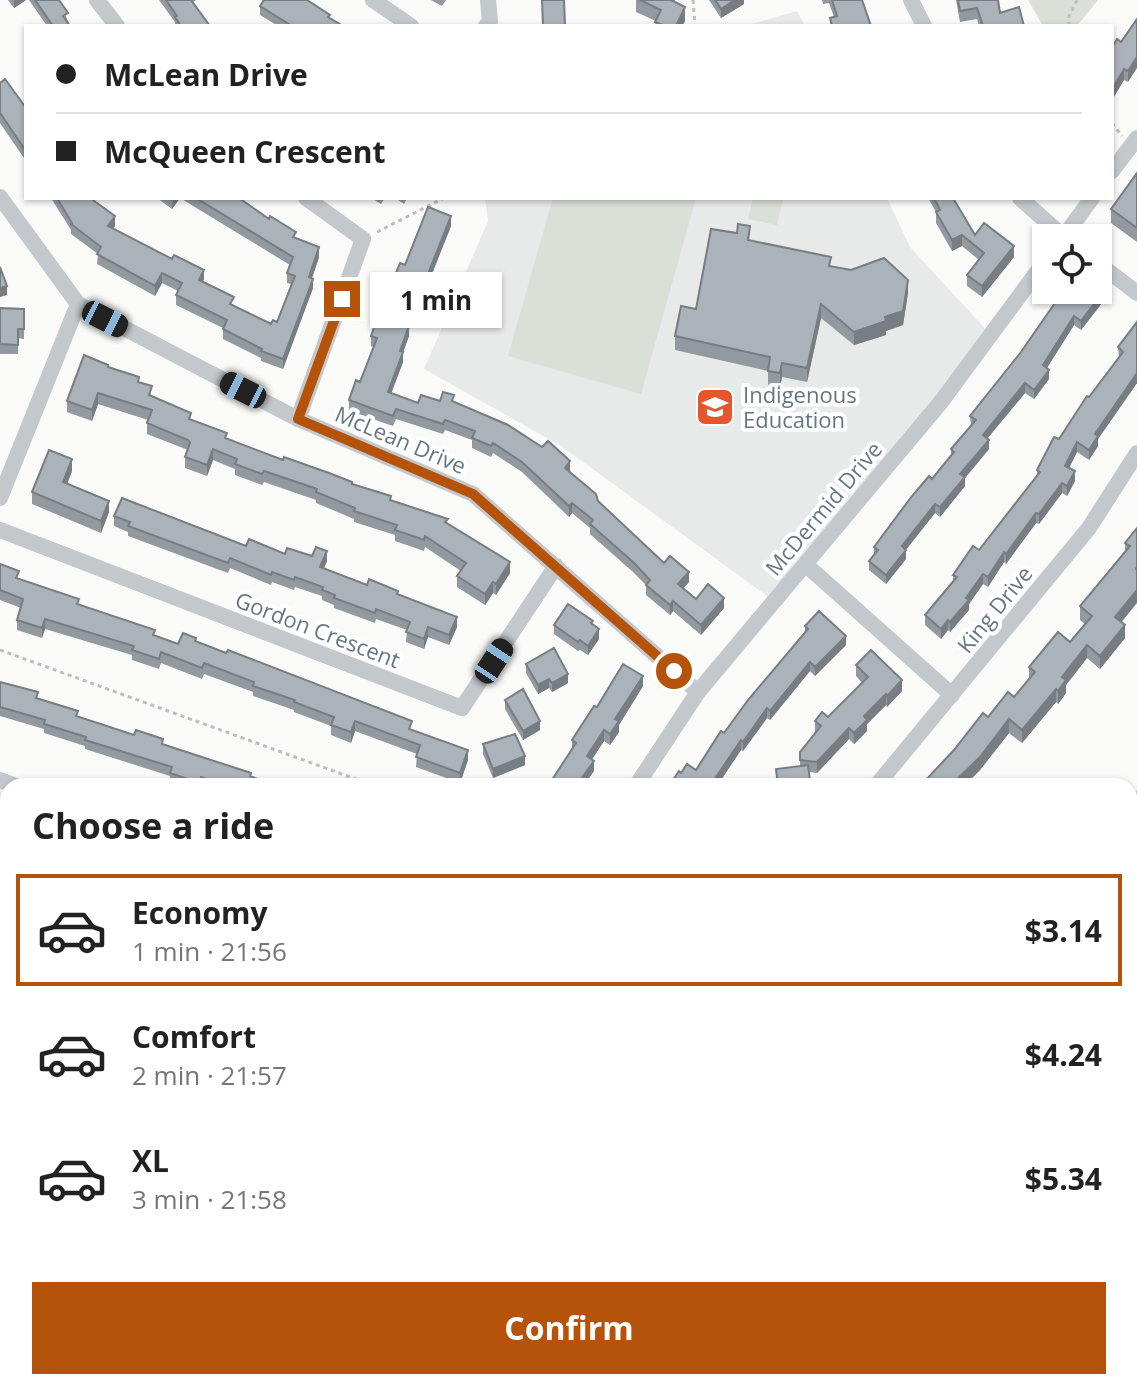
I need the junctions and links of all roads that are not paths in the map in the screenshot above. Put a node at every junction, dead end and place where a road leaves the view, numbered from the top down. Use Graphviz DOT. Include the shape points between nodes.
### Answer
graph roads {
  1 [pos="97,0"];
  2 [pos="373,0"];
  3 [pos="488,0"];
  4 [pos="911,0"];
  5 [pos="115,24"];
  6 [pos="408,24"];
  7 [pos="488,24"];
  8 [pos="923,24"];
  9 [pos="1137,138"];
  10 [pos="1114,168"];
  11 [pos="0,197"];
  12 [pos="309,200"];
  13 [pos="1022,200"];
  14 [pos="1091,200"];
  15 [pos="1049,224"];
  16 [pos="1074,224"];
  17 [pos="1112,274"];
  18 [pos="1032,279"];
  19 [pos="1137,293"];
  20 [pos="78,304"];
  21 [pos="298,419"];
  22 [pos="1137,453"];
  23 [pos="0,498"];
  24 [pos="0,530"];
  25 [pos="805,564"];
  26 [pos="556,566"];
  27 [pos="698,692"];
  28 [pos="952,695"];
  29 [pos="641,778"];
  30 [pos="883,778"];
  1 -- 5 [label="street"];
  2 -- 6 [label="street"];
  3 -- 7 [label="street"];
  4 -- 8 [label="street"];
  9 -- 10 [label="street"];
  11 -- 20 [label="street, McLean Drive"];
  12 -- 21 [label="street" via="363,239"];
  13 -- 15 [label="street"];
  14 -- 16 [label="street"];
  17 -- 19 [label="street"];
  18 -- 25 [label="street, McDermid Drive" via="941,402"];
  20 -- 21 [label="street, McLean Drive"];
  20 -- 23 [label="street"];
  21 -- 26 [label="street, McLean Drive" via="473,494"];
  22 -- 28 [label="street, King Drive" via="1089,528"];
  24 -- 26 [label="street, Gordon Crescent" via="462,708"];
  25 -- 27 [label="street, McDermid Drive"];
  25 -- 28 [label="street"];
  26 -- 27 [label="street, McLean Drive"];
  27 -- 29 [label="street, McDermid Drive"];
  28 -- 30 [label="street, King Drive"];
}
